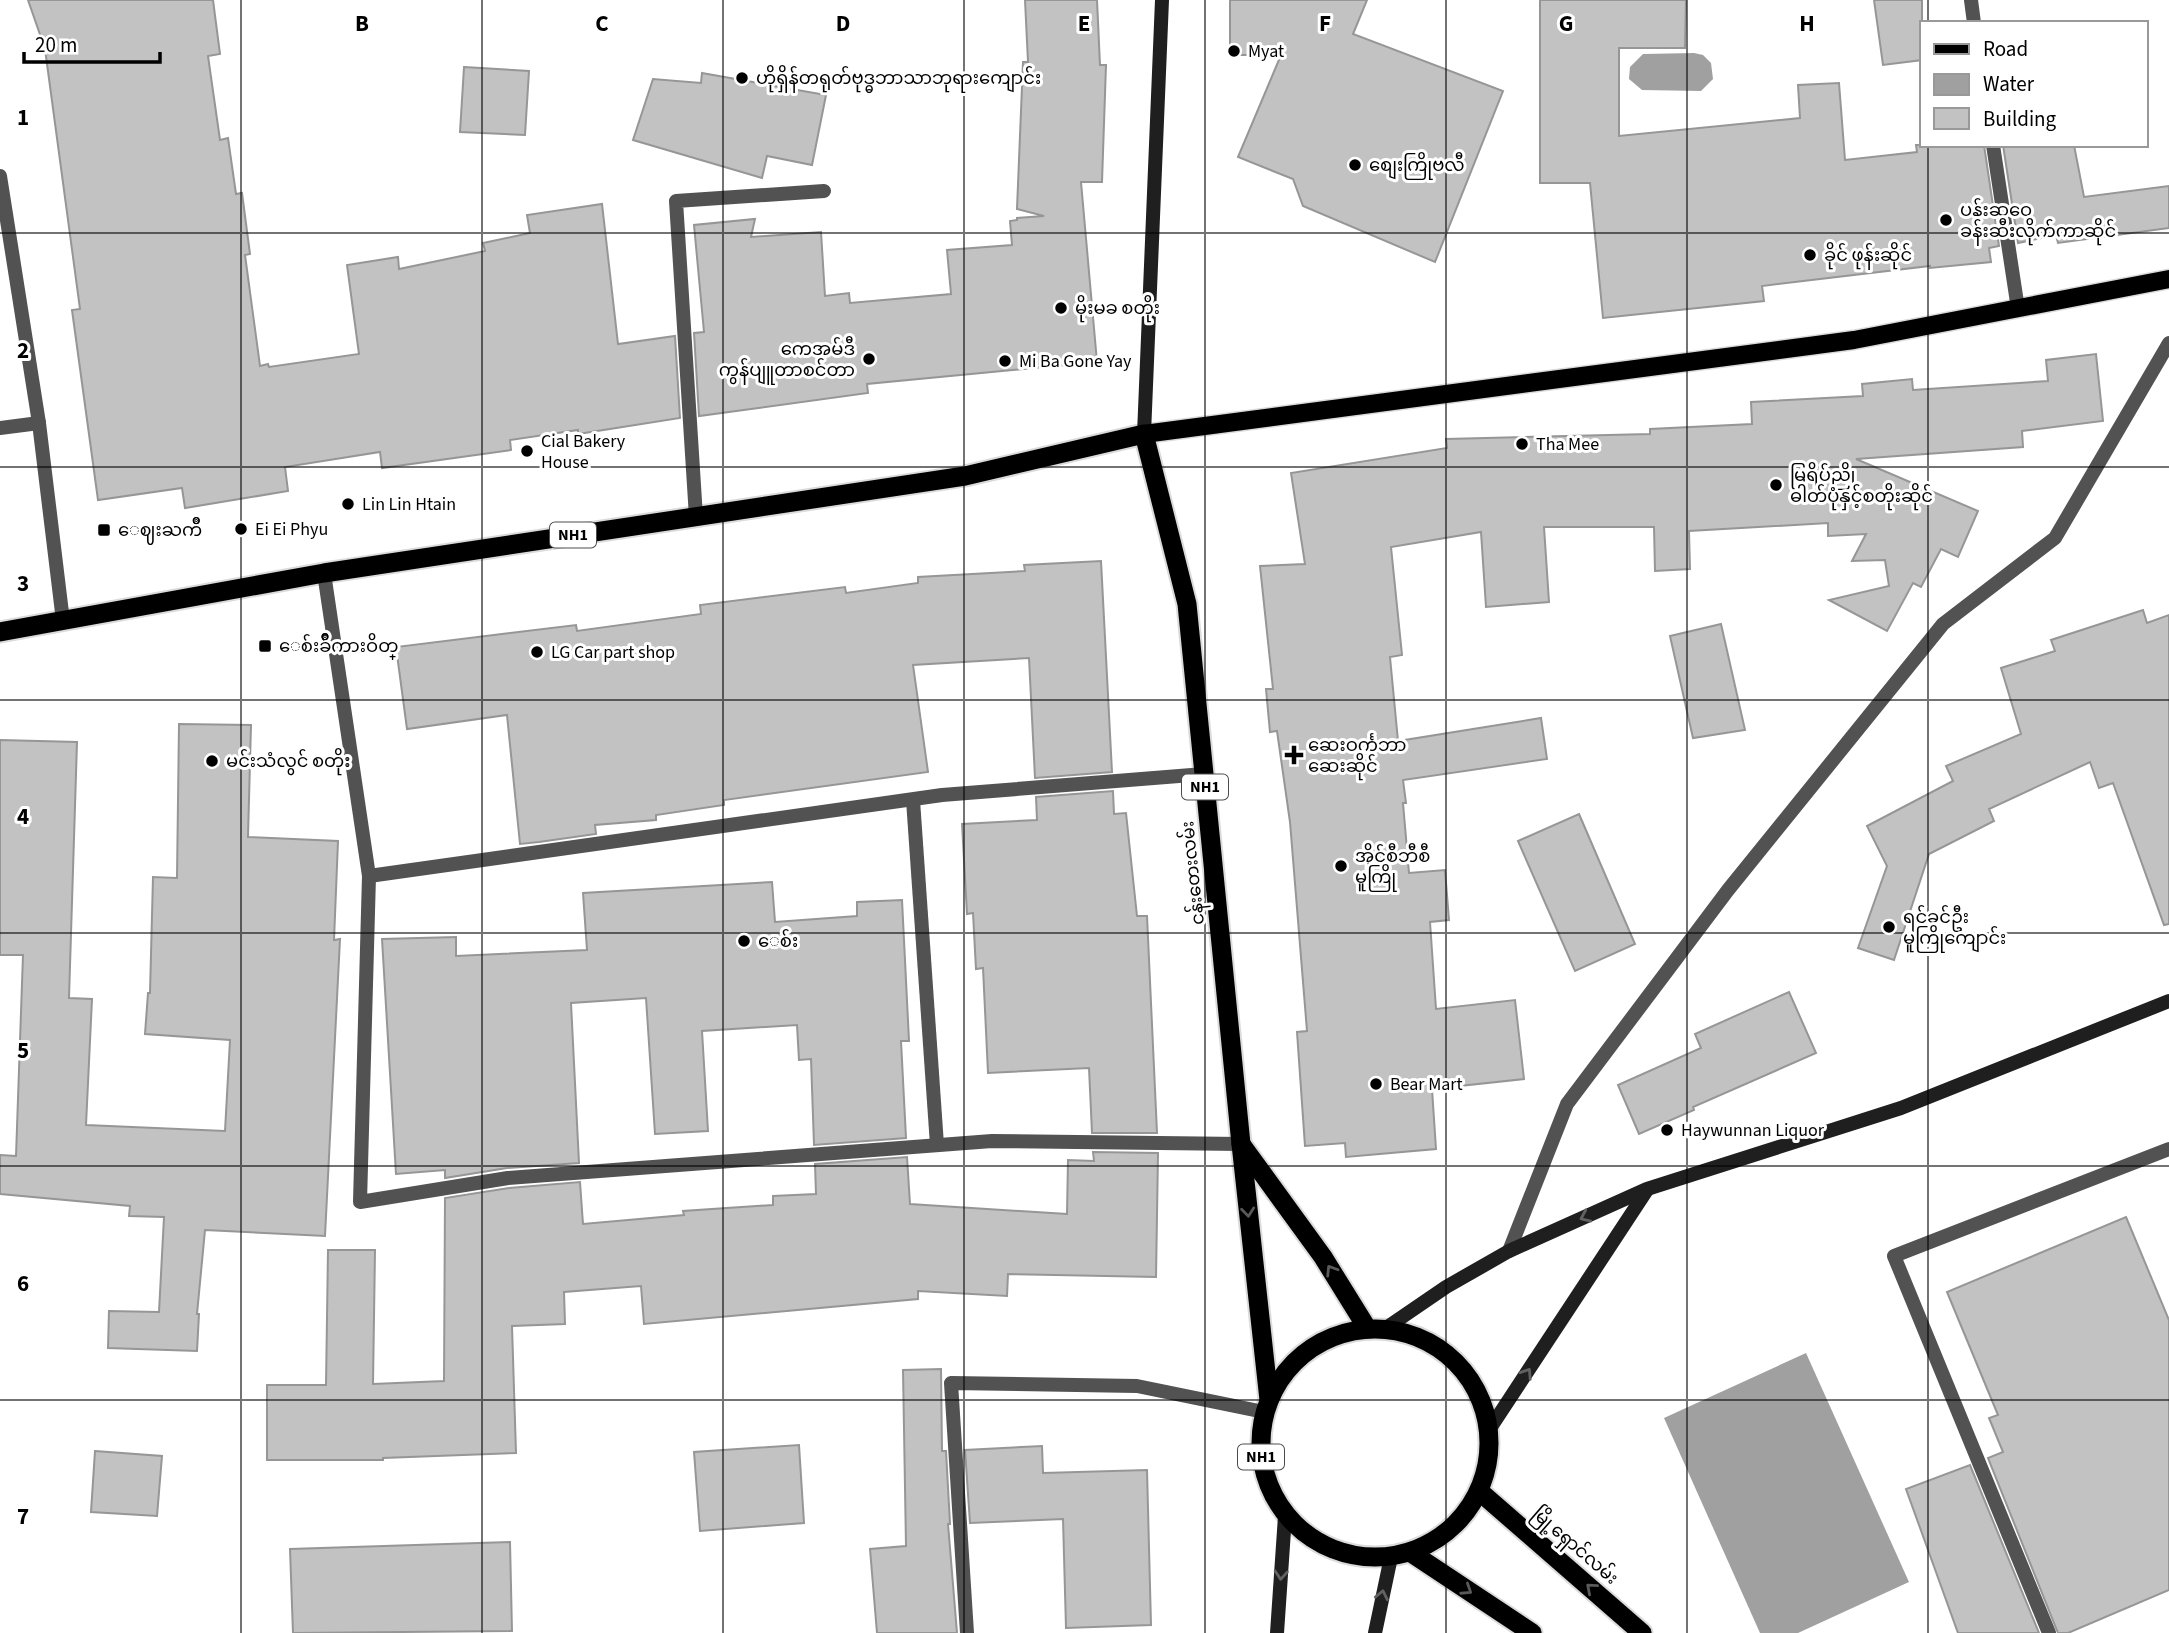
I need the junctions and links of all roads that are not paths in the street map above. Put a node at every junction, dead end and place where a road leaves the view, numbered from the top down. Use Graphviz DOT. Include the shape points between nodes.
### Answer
graph roads {
  1 [pos="1162,0"];
  2 [pos="1970,0"];
  3 [pos="1974,21"];
  4 [pos="1993,147"];
  5 [pos="0,176"];
  6 [pos="824,191"];
  7 [pos="2169,279"];
  8 [pos="2018,309"];
  9 [pos="2169,343"];
  10 [pos="39,423"];
  11 [pos="0,428"];
  12 [pos="1144,434"];
  13 [pos="696,517"];
  14 [pos="324,573"];
  15 [pos="63,621"];
  16 [pos="0,632"];
  17 [pos="1204,774"];
  18 [pos="912,800"];
  19 [pos="369,876"];
  20 [pos="2169,1000"];
  21 [pos="1241,1144"];
  22 [pos="937,1145"];
  23 [pos="2169,1149"];
  24 [pos="1647,1189"];
  25 [pos="1509,1251"];
  26 [pos="1377,1328"];
  27 [pos="1266,1406"];
  28 [pos="1489,1430"];
  29 [pos="1479,1491"];
  30 [pos="1286,1516"];
  31 [pos="1400,1555"];
  32 [pos="967,1633"];
  33 [pos="1277,1633"];
  34 [pos="1375,1633"];
  35 [pos="1532,1633"];
  36 [pos="1642,1633"];
  37 [pos="2049,1633"];
  1 -- 12 [label="main road"];
  2 -- 3 [label="street"];
  4 -- 8 [label="street"];
  5 -- 10 [label="street"];
  6 -- 13 [label="street" via="676,201"];
  7 -- 8 [label="main road"];
  8 -- 12 [label="main road" via="1854,340"];
  9 -- 25 [label="street" via="2055,538 1943,624 1728,890 1567,1104"];
  10 -- 11 [label="street"];
  10 -- 15 [label="street"];
  12 -- 13 [label="highway, NH1" via="965,476"];
  12 -- 17 [label="highway, ငန်းတေးလမ်း / NH1" via="1187,604"];
  13 -- 14 [label="highway, NH1"];
  14 -- 15 [label="highway, NH1"];
  14 -- 19 [label="street"];
  15 -- 16 [label="highway, NH1"];
  17 -- 18 [label="street"];
  17 -- 21 [label="highway, ငန်းတေးလမ်း / NH1"];
  18 -- 19 [label="street"];
  18 -- 22 [label="street"];
  19 -- 22 [label="street" via="360,1202 508,1178"];
  20 -- 24 [label="main road" via="1901,1108"];
  21 -- 22 [label="street" via="992,1141"];
  26 -- 21 [label="highway, one-way"];
  21 -- 27 [label="highway, ငန်းတေးလမ်း / NH1, one-way"];
  23 -- 37 [label="street" via="1894,1256"];
  24 -- 25 [label="main road, one-way"];
  28 -- 24 [label="main road, one-way"];
  25 -- 26 [label="main road"];
  26 -- 27 [label="highway, NH1" via="1326,1339 1292,1363"];
  26 -- 28 [label="highway, NH1" via="1435,1344 1472,1380"];
  27 -- 30 [label="highway, NH1" via="1260,1440 1262,1467"];
  27 -- 32 [label="street" via="1137,1386 951,1382"];
  28 -- 29 [label="highway, NH1" via="1488,1461"];
  29 -- 31 [label="highway, NH1" via="1462,1518 1438,1539"];
  36 -- 29 [label="highway, မြို့ရှောင်လမ်း, one-way"];
  30 -- 31 [label="highway, NH1" via="1307,1536 1333,1550 1361,1558"];
  30 -- 33 [label="main road, one-way"];
  34 -- 31 [label="main road, one-way"];
  31 -- 35 [label="highway, one-way"];
}
